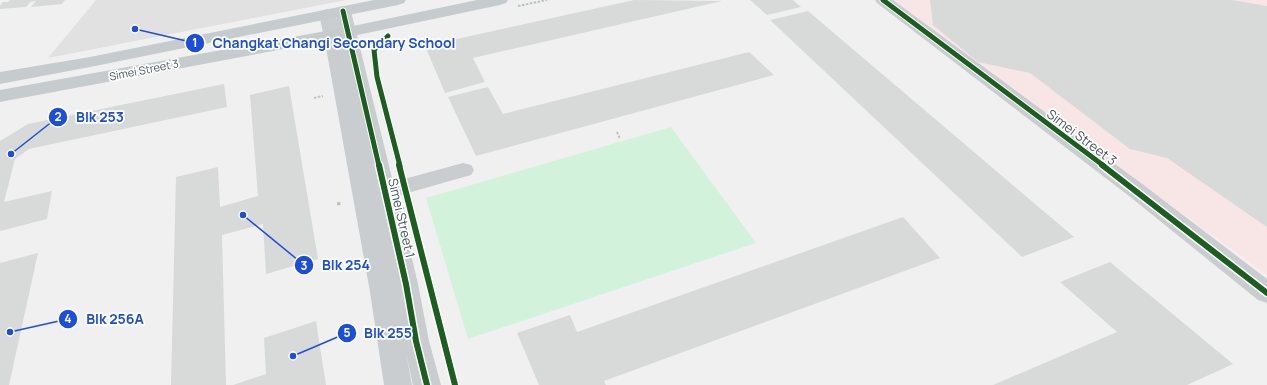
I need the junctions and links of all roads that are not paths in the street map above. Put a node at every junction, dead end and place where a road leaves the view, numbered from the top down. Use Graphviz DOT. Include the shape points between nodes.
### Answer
graph roads {
  1 [pos="398,0"];
  2 [pos="500,0"];
  3 [pos="883,0"];
  4 [pos="335,12"];
  5 [pos="340,33"];
  6 [pos="0,78"];
  7 [pos="0,96"];
  8 [pos="463,170"];
  9 [pos="375,195"];
  10 [pos="1267,293"];
  11 [pos="398,385"];
  12 [pos="427,385"];
  1 -- 4 [label="main road, Simei Street 3"];
  2 -- 5 [label="main road, Simei Street 3"];
  3 -- 10 [label="street, Simei Street 3" via="1137,191"];
  4 -- 5 [label="street, Simei Street 1"];
  4 -- 6 [label="main road, Simei Street 3"];
  5 -- 7 [label="main road, Simei Street 3"];
  5 -- 9 [label="street, Simei Street 1"];
  8 -- 9 [label="street, Simei Street 1"];
  9 -- 11 [label="street, Simei Street 1" via="383,292"];
  9 -- 12 [label="street, Simei Street 1" via="406,284"];
}
